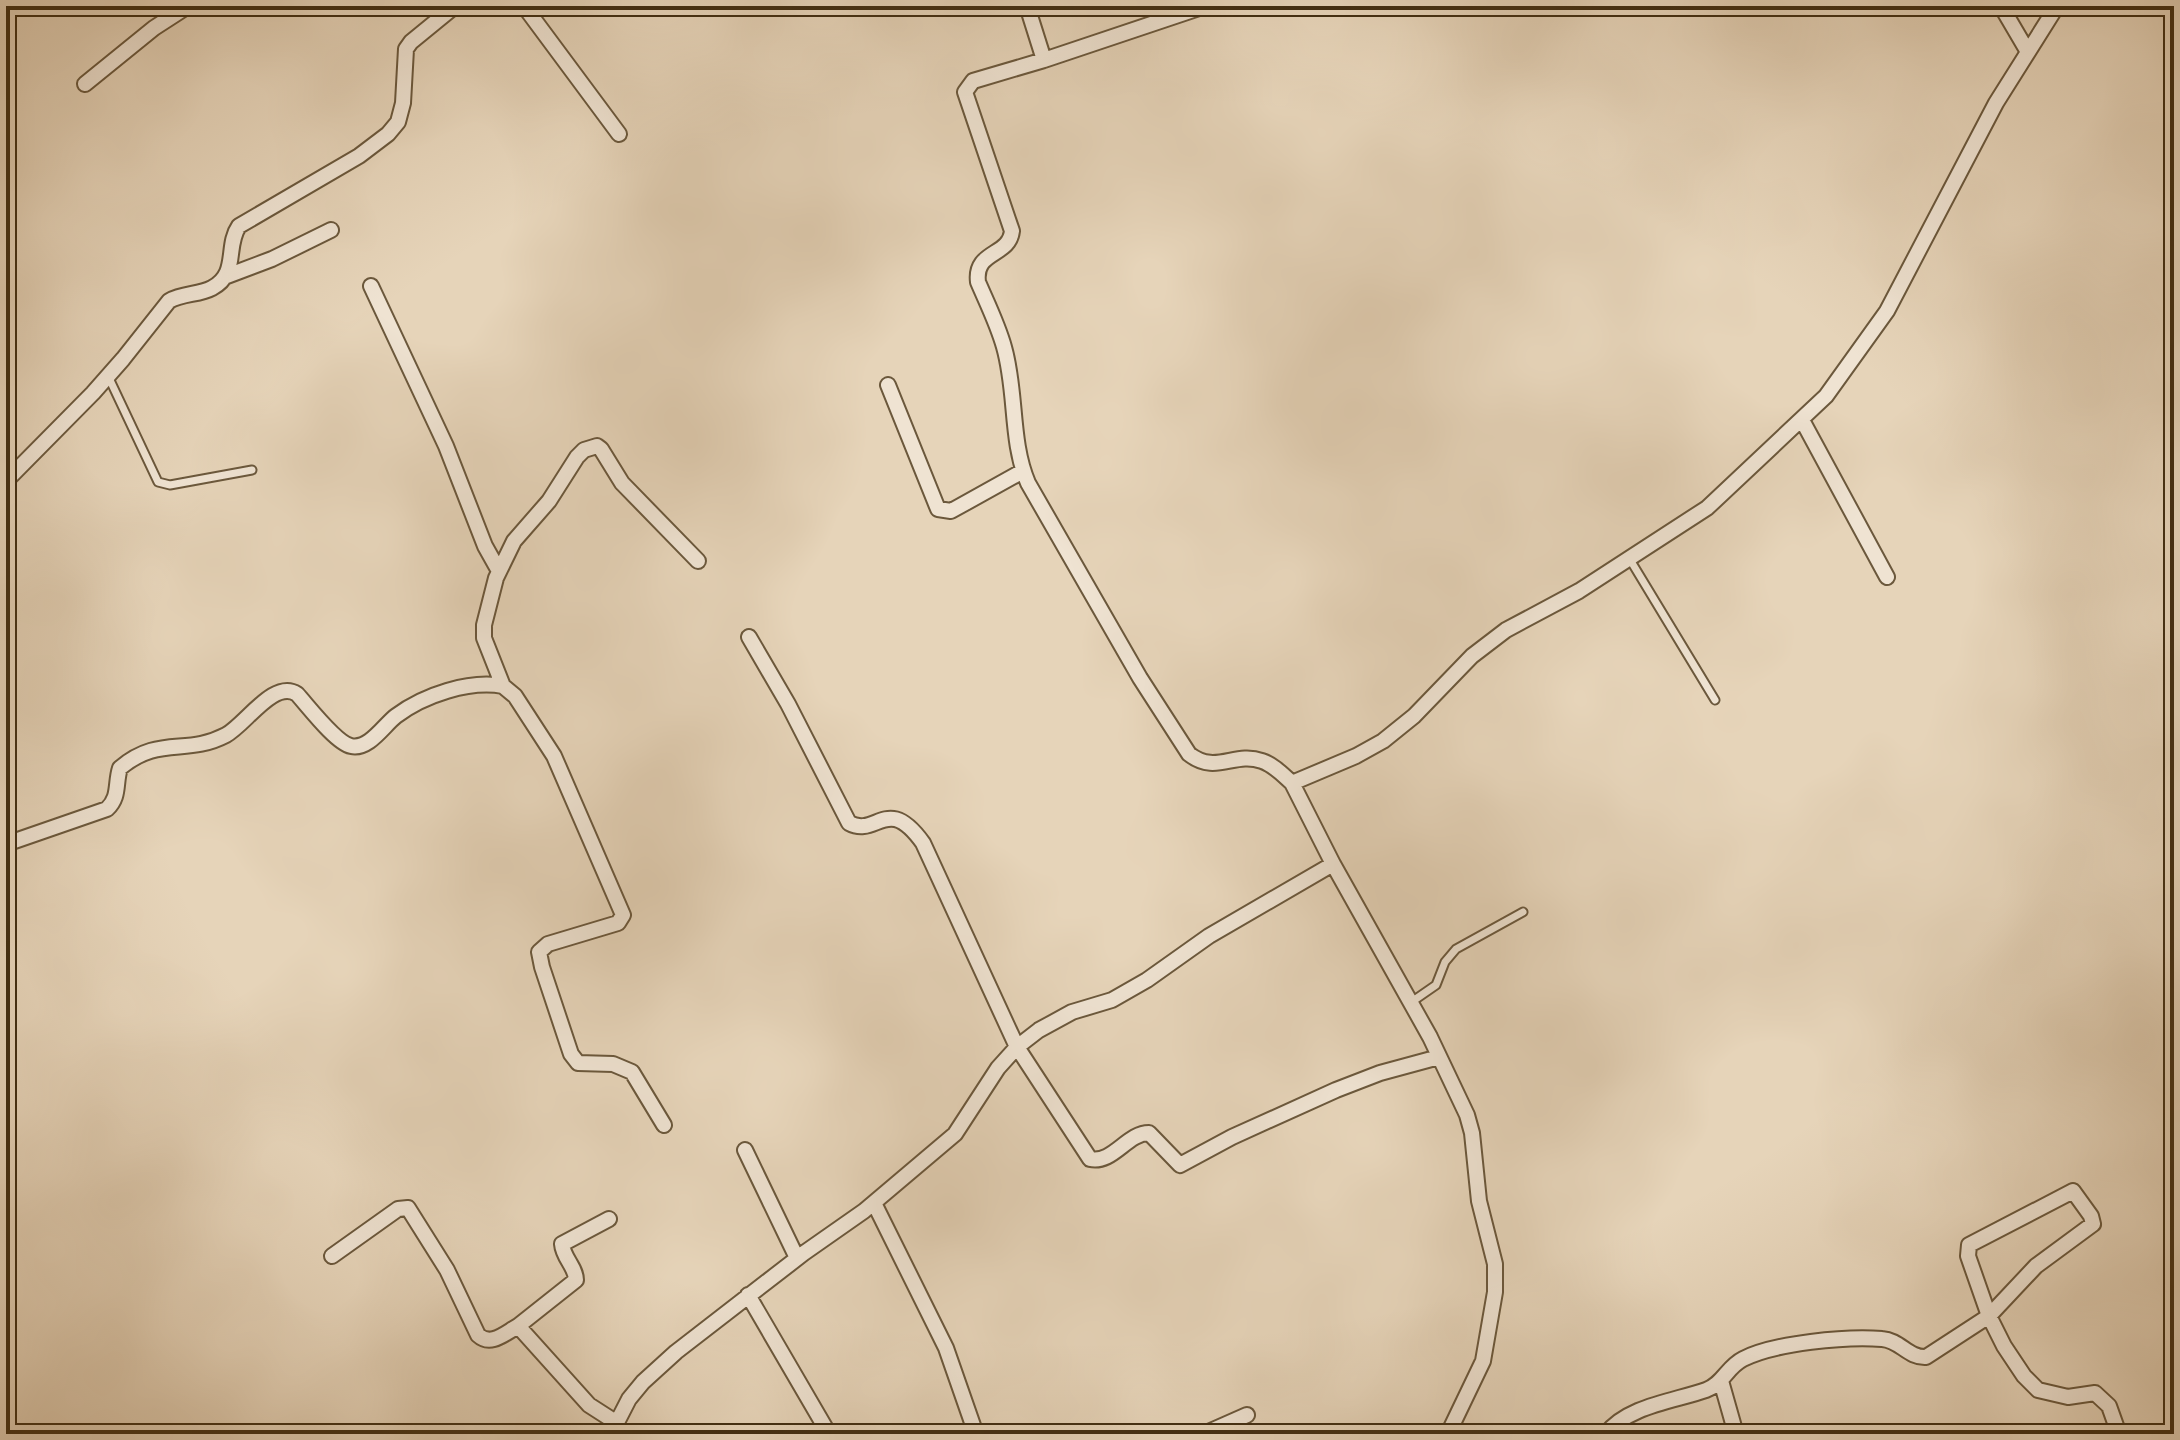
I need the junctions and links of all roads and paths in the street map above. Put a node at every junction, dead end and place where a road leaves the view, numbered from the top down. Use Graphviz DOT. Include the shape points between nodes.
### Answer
graph roads {
  1 [pos="188,6"];
  2 [pos="455,6"];
  3 [pos="524,6"];
  4 [pos="1027,6"];
  5 [pos="1205,6"];
  6 [pos="2001,6"];
  7 [pos="2057,6"];
  8 [pos="2028,52"];
  9 [pos="1044,60"];
  10 [pos="85,84"];
  11 [pos="619,134"];
  12 [pos="331,230"];
  13 [pos="227,276"];
  14 [pos="371,286"];
  15 [pos="108,376"];
  16 [pos="888,385"];
  17 [pos="1802,420"];
  18 [pos="252,470"];
  19 [pos="1023,471"];
  20 [pos="6,481"];
  21 [pos="1629,558"];
  22 [pos="698,561"];
  23 [pos="499,571"];
  24 [pos="1887,577"];
  25 [pos="749,637"];
  26 [pos="503,686"];
  27 [pos="1715,700"];
  28 [pos="1292,783"];
  29 [pos="6,844"];
  30 [pos="1333,864"];
  31 [pos="1523,912"];
  32 [pos="1410,1003"];
  33 [pos="1017,1047"];
  34 [pos="1439,1057"];
  35 [pos="664,1125"];
  36 [pos="745,1150"];
  37 [pos="874,1203"];
  38 [pos="609,1219"];
  39 [pos="332,1256"];
  40 [pos="797,1258"];
  41 [pos="748,1295"];
  42 [pos="1989,1316"];
  43 [pos="518,1326"];
  44 [pos="1721,1381"];
  45 [pos="1247,1415"];
  46 [pos="614,1428"];
  47 [pos="829,1434"];
  48 [pos="976,1434"];
  49 [pos="1204,1434"];
  50 [pos="1448,1434"];
  51 [pos="1606,1434"];
  52 [pos="1736,1434"];
  53 [pos="2119,1434"];
  1 -- 10 [label="street"];
  2 -- 13 [label="street" via="406,49 403,103 388,134 243,221 233,236"];
  3 -- 11 [label="street"];
  4 -- 9 [label="street"];
  5 -- 9 [label="street"];
  6 -- 8 [label="street"];
  7 -- 8 [label="street"];
  8 -- 17 [label="street" via="1951,184 1887,311 1826,396"];
  9 -- 19 [label="street" via="978,79 965,92 1012,231 1004,247 977,271 1004,347"];
  12 -- 13 [label="street"];
  13 -- 15 [label="street" via="213,288 169,301"];
  14 -- 23 [label="street"];
  15 -- 18 [label="lane" via="158,482 170,485"];
  15 -- 20 [label="street"];
  16 -- 19 [label="street" via="938,509 951,511"];
  17 -- 21 [label="street" via="1707,508"];
  17 -- 24 [label="street"];
  19 -- 28 [label="street" via="1189,754 1211,764 1262,761"];
  21 -- 27 [label="lane"];
  21 -- 28 [label="street" via="1506,630 1383,741"];
  22 -- 23 [label="street" via="622,483 601,449 591,446 514,541"];
  23 -- 26 [label="street" via="484,638"];
  25 -- 33 [label="street" via="849,823 861,826 896,818 923,843"];
  26 -- 29 [label="street" via="469,686 419,703 359,746 340,740 297,694 279,691 230,733 211,742 154,748 127,762 120,768 117,794 107,809"];
  26 -- 35 [label="street" via="554,756 623,915 618,923 548,944 539,952 571,1054 578,1063 613,1064 632,1072"];
  28 -- 30 [label="street"];
  30 -- 32 [label="street"];
  30 -- 33 [label="street" via="1209,936 1147,980 1112,1000 1057,1018"];
  31 -- 32 [label="lane" via="1456,949 1436,985"];
  32 -- 34 [label="street"];
  33 -- 34 [label="street" via="1090,1159 1104,1158 1149,1133 1180,1165 1336,1090"];
  33 -- 37 [label="street" via="955,1134"];
  34 -- 50 [label="street" via="1472,1133 1479,1201 1495,1264 1483,1361"];
  36 -- 40 [label="street"];
  37 -- 40 [label="street"];
  37 -- 48 [label="street" via="946,1348"];
  38 -- 43 [label="street" via="562,1244 576,1280"];
  39 -- 43 [label="street" via="398,1209 408,1208 447,1270 478,1335 492,1341"];
  40 -- 41 [label="street"];
  41 -- 46 [label="street" via="643,1382"];
  41 -- 47 [label="street"];
  42 -- 42 [label="street" via="2036,1266 2093,1224 2076,1193 2066,1193 1969,1245"];
  42 -- 44 [label="street" via="1926,1357 1883,1339 1813,1342 1739,1360"];
  42 -- 53 [label="street" via="2004,1346 2038,1390 2068,1397 2095,1393 2109,1406"];
  43 -- 46 [label="street"];
  44 -- 51 [label="street" via="1622,1419"];
  44 -- 52 [label="street"];
  45 -- 49 [label="street"];
}
